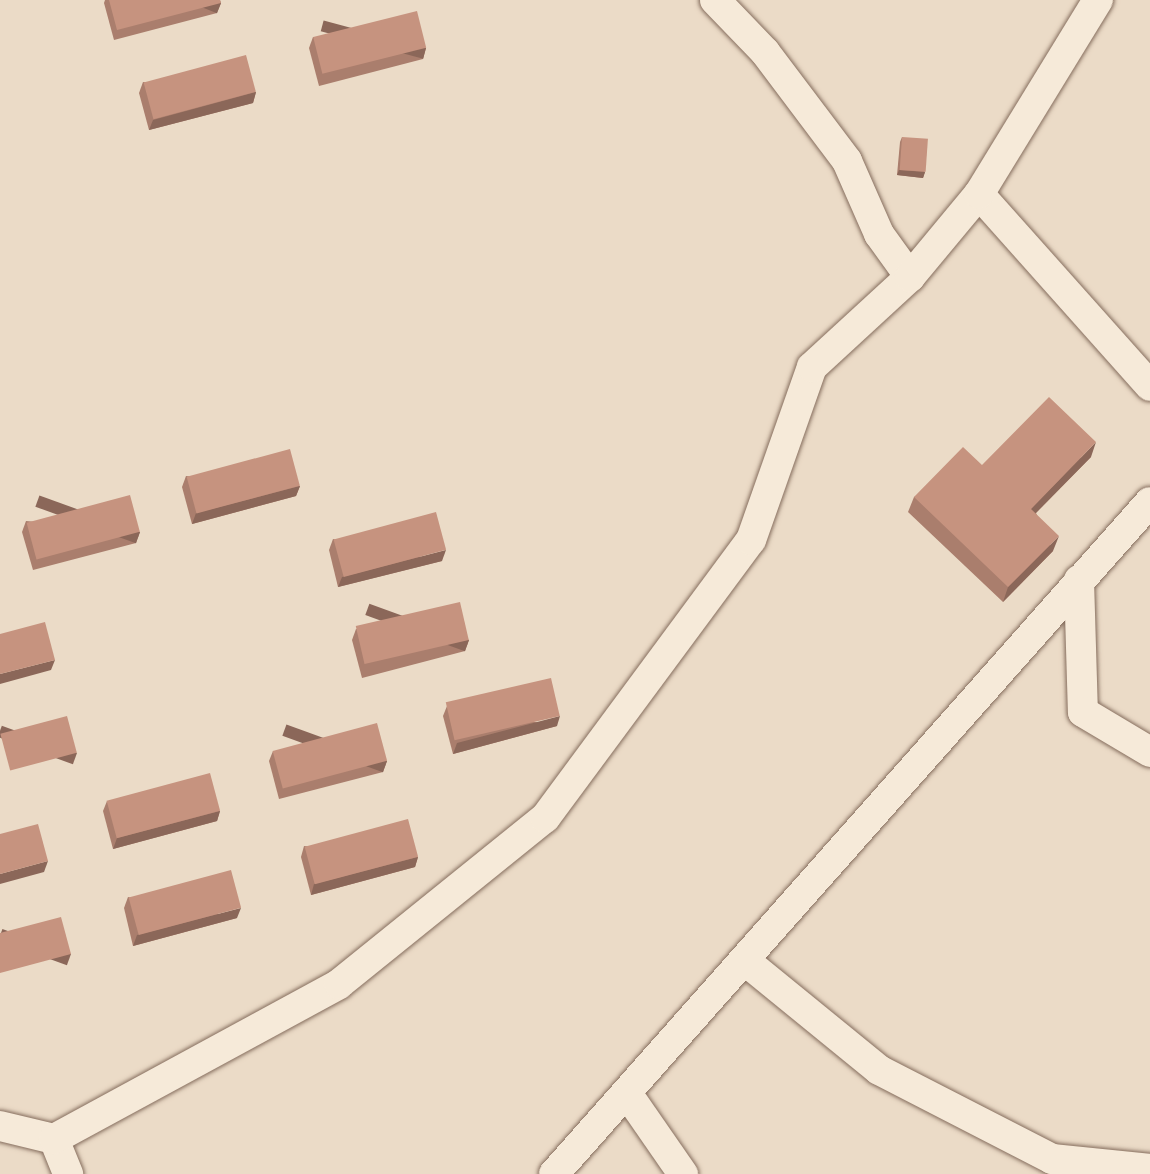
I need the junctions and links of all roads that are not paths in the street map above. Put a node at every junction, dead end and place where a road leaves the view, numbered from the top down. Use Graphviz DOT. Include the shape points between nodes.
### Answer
graph roads {
  1 [pos="715,0"];
  2 [pos="1098,0"];
  3 [pos="979,194"];
  4 [pos="910,277"];
  5 [pos="1150,386"];
  6 [pos="1150,502"];
  7 [pos="1079,580"];
  8 [pos="1150,752"];
  9 [pos="748,963"];
  10 [pos="629,1096"];
  11 [pos="0,1126"];
  12 [pos="54,1139"];
  13 [pos="1150,1169"];
  14 [pos="69,1174"];
  15 [pos="554,1174"];
  16 [pos="683,1174"];
  1 -- 4 [label="street" via="765,52 847,161 879,234"];
  2 -- 3 [label="street"];
  3 -- 4 [label="street"];
  3 -- 5 [label="street"];
  4 -- 12 [label="street" via="812,367 751,540 545,818 339,984"];
  6 -- 7 [label="street"];
  7 -- 8 [label="street" via="1083,712"];
  7 -- 9 [label="street"];
  9 -- 10 [label="street"];
  9 -- 13 [label="street" via="879,1070 1052,1159"];
  10 -- 15 [label="street"];
  10 -- 16 [label="street"];
  11 -- 12 [label="street"];
  12 -- 14 [label="street"];
}
